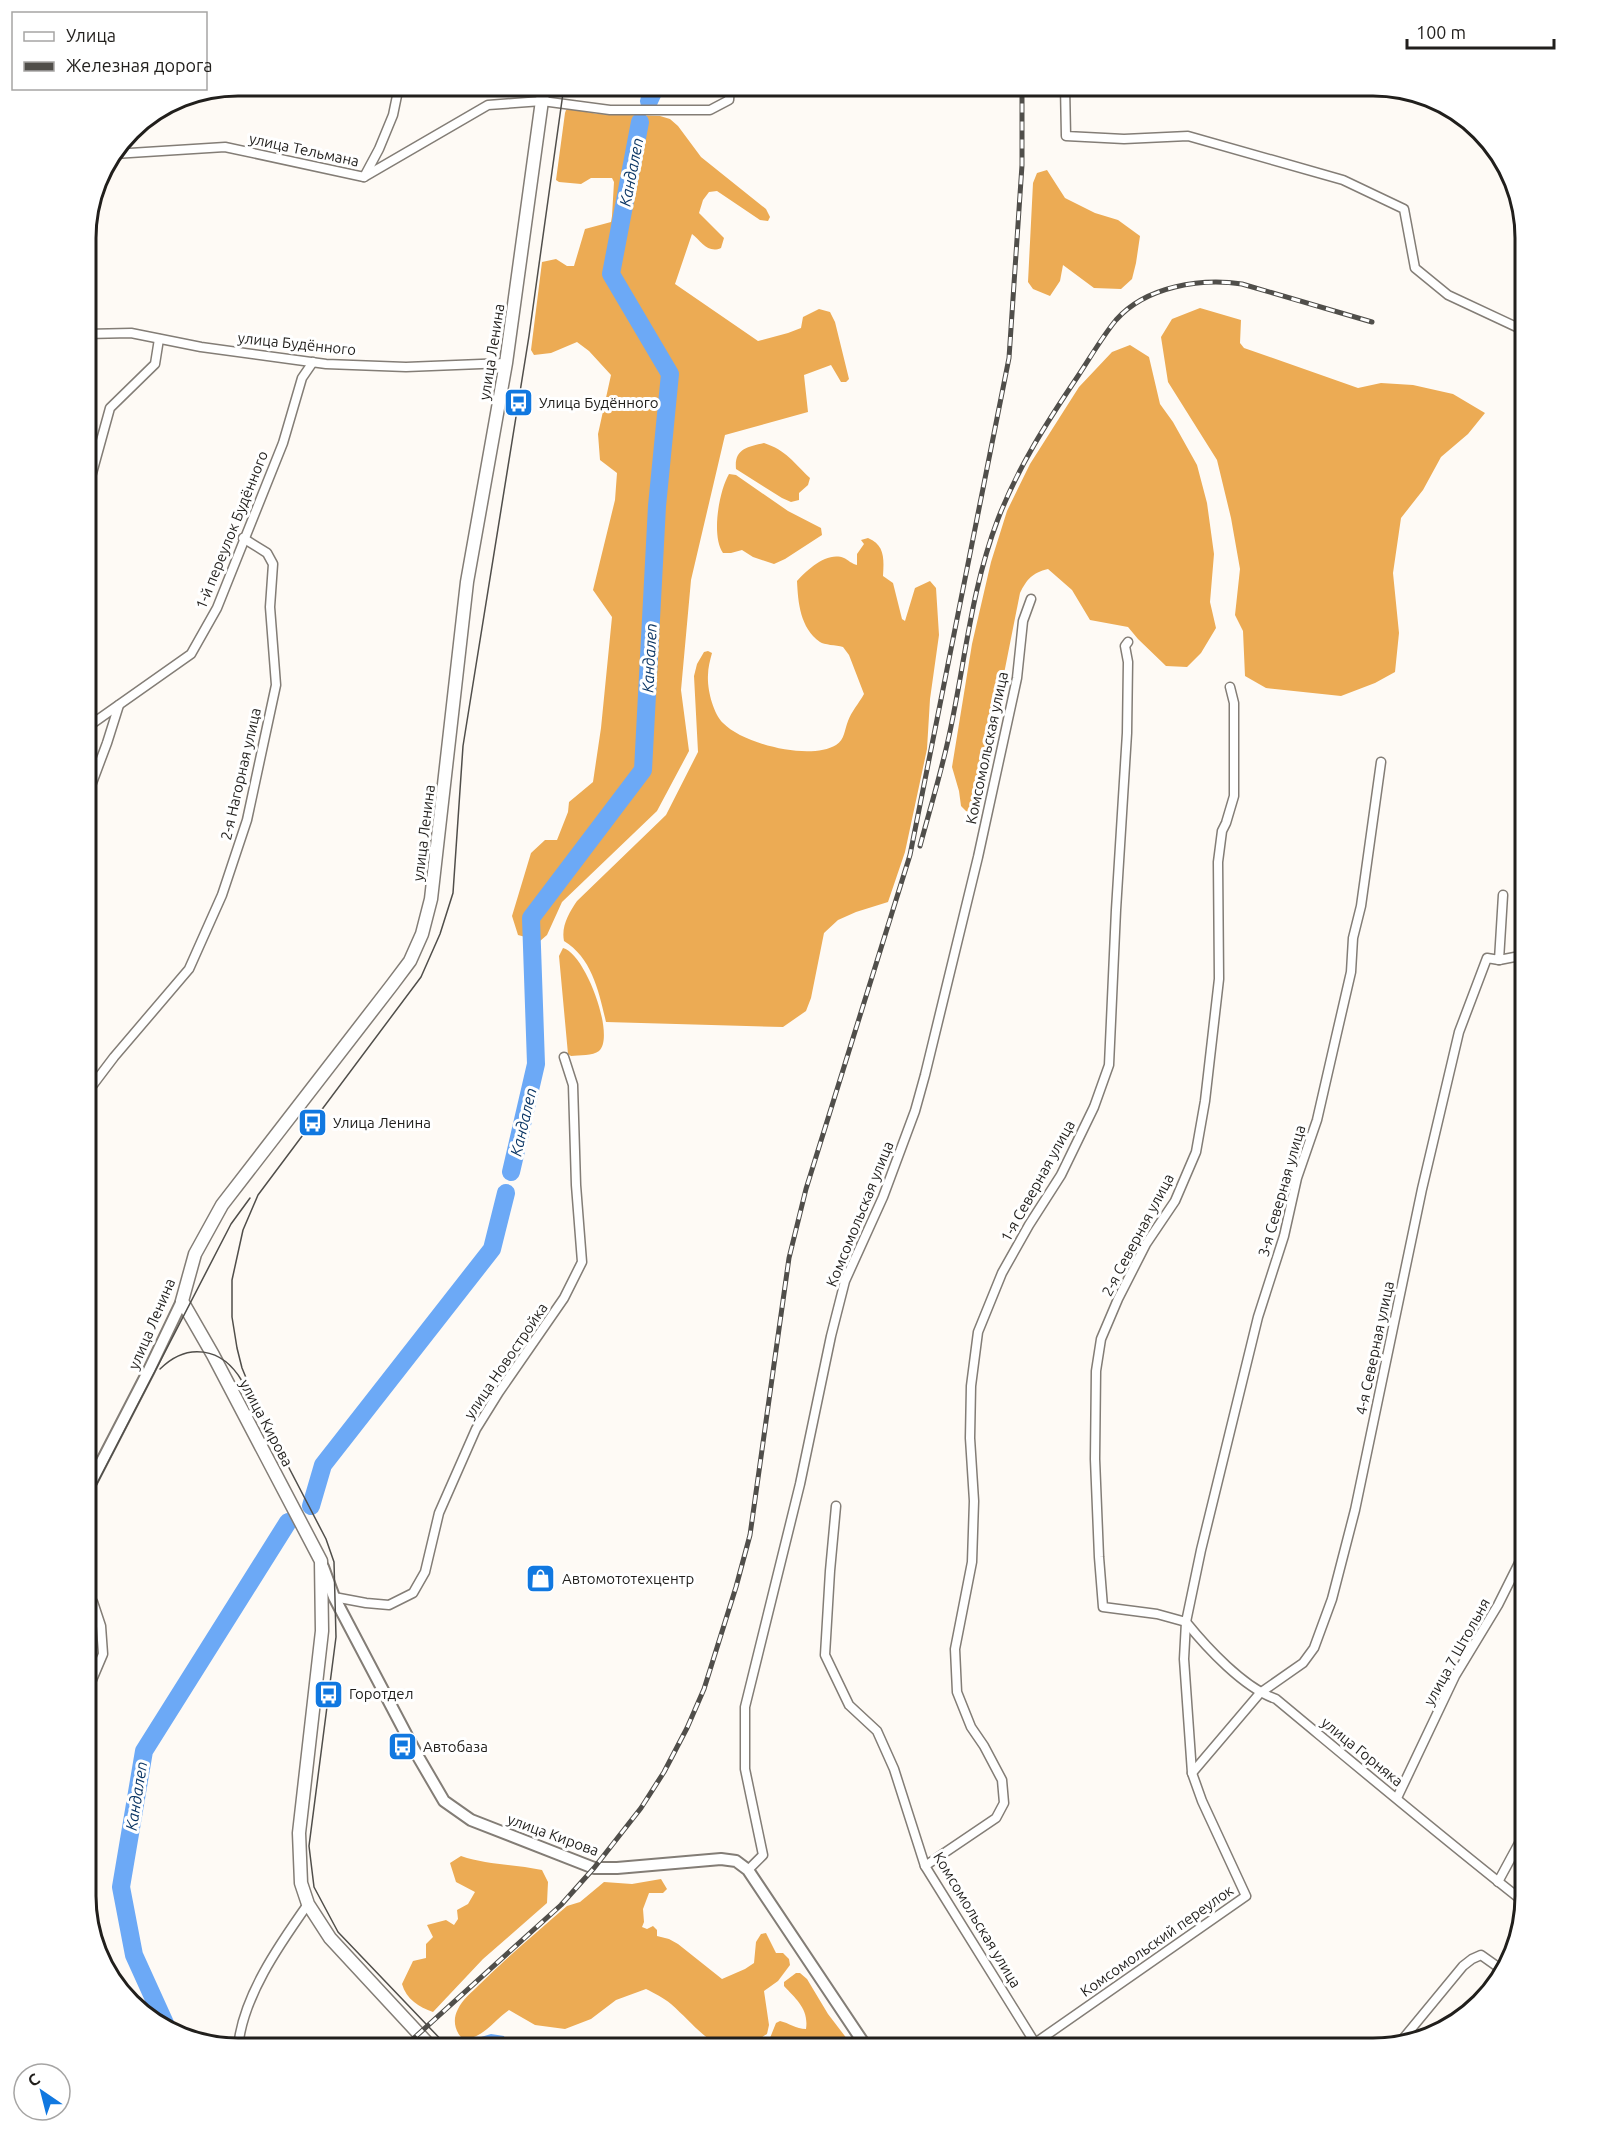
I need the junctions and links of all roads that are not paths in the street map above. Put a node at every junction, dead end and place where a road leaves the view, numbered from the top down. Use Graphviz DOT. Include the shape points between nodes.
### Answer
graph roads {
  1 [pos="397,96"];
  2 [pos="543,96"];
  3 [pos="729,96"];
  4 [pos="1065,96"];
  5 [pos="542,101"];
  6 [pos="124,153"];
  7 [pos="364,177"];
  8 [pos="1515,325"];
  9 [pos="96,334"];
  10 [pos="159,339"];
  11 [pos="313,362"];
  12 [pos="506,363"];
  13 [pos="96,459"];
  14 [pos="243,538"];
  15 [pos="1031,599"];
  16 [pos="1128,642"];
  17 [pos="1230,687"];
  18 [pos="119,705"];
  19 [pos="96,721"];
  20 [pos="1381,762"];
  21 [pos="96,772"];
  22 [pos="1503,895"];
  23 [pos="1515,957"];
  24 [pos="1499,960"];
  25 [pos="564,1057"];
  26 [pos="96,1081"];
  27 [pos="182,1301"];
  28 [pos="96,1473"];
  29 [pos="836,1506"];
  30 [pos="321,1561"];
  31 [pos="1515,1572"];
  32 [pos="334,1597"];
  33 [pos="96,1612"];
  34 [pos="1186,1623"];
  35 [pos="96,1670"];
  36 [pos="1260,1694"];
  37 [pos="1192,1773"];
  38 [pos="1397,1798"];
  39 [pos="1515,1852"];
  40 [pos="925,1866"];
  41 [pos="748,1870"];
  42 [pos="1498,1882"];
  43 [pos="1515,1895"];
  44 [pos="308,1904"];
  45 [pos="1496,1966"];
  46 [pos="1407,2034"];
  47 [pos="239,2038"];
  48 [pos="422,2038"];
  49 [pos="860,2038"];
  50 [pos="1027,2038"];
  51 [pos="1043,2038"];
  1 -- 7 [label="street" via="393,115"];
  2 -- 5 [label="main road, улица Ленина"];
  3 -- 5 [label="street, улица Тельмана" via="729,100 710,110 610,110"];
  4 -- 8 [label="street" via="1066,136 1188,136 1343,180 1404,209 1415,268 1448,295"];
  5 -- 7 [label="street, улица Тельмана" via="488,105"];
  5 -- 12 [label="main road, улица Ленина"];
  6 -- 7 [label="street, улица Тельмана" via="225,147"];
  9 -- 10 [label="street, улица Будённого" via="131,333"];
  10 -- 11 [label="street, улица Будённого"];
  10 -- 13 [label="street" via="155,364 110,408"];
  11 -- 12 [label="street, улица Будённого" via="406,367"];
  11 -- 14 [label="street, 1-й переулок Будённого" via="302,378 283,443"];
  12 -- 27 [label="main road, улица Ленина" via="467,582 437,853 422,934 392,985 222,1205 195,1254"];
  14 -- 18 [label="street, 1-й переулок Будённого" via="217,608 190,654"];
  14 -- 26 [label="street, 2-я Нагорная улица" via="267,552 273,564 270,607 276,686 247,820 222,895 189,969"];
  15 -- 41 [label="street, Комсомольская улица" via="1023,621 1017,678 978,857 925,1075 883,1197 845,1281 745,1707 745,1769 763,1855"];
  16 -- 40 [label="street, 1-я Северная улица" via="1127,733 1109,1065 1094,1107 1060,1175 1002,1273 978,1332 971,1386 972,1562 955,1649 957,1692 971,1727 1002,1780 1004,1803 996,1818"];
  17 -- 34 [label="street, 2-я Северная улица" via="1234,703 1234,796 1222,831 1218,862 1218,979 1196,1152 1175,1201 1146,1244 1118,1299 1101,1339 1096,1371 1095,1459 1103,1607 1157,1614"];
  18 -- 19 [label="street, 1-й переулок Будённого"];
  18 -- 21 [label="street"];
  20 -- 34 [label="street, 3-я Северная улица" via="1351,972 1317,1120 1258,1317"];
  22 -- 24 [label="street"];
  23 -- 24 [label="street"];
  24 -- 36 [label="street, 4-я Северная улица" via="1487,958 1459,1032 1332,1599 1314,1648 1303,1663"];
  25 -- 32 [label="street, улица Новостройка" via="573,1085 582,1262 564,1298 476,1429 439,1513 425,1572 412,1593 389,1605"];
  27 -- 28 [label="street, улица Ленина"];
  27 -- 30 [label="main road, улица Кирова"];
  29 -- 40 [label="street, Комсомольская улица" via="825,1655 849,1705 877,1731 894,1768"];
  30 -- 32 [label="street, улица Кирова"];
  30 -- 44 [label="main road, улица Кирова" via="322,1631 299,1833 301,1883"];
  31 -- 38 [label="street, улица 7 Штольня" via="1455,1676"];
  32 -- 41 [label="street, улица Кирова" via="444,1801 471,1820 594,1868 721,1859 736,1861"];
  33 -- 35 [label="street" via="103,1654"];
  34 -- 36 [label="street, улица Горняка"];
  34 -- 37 [label="street, Комсомольский переулок" via="1184,1659"];
  36 -- 37 [label="street, 4-я Северная улица"];
  36 -- 38 [label="street, улица Горняка" via="1276,1699"];
  37 -- 51 [label="street, Комсомольский переулок" via="1246,1896"];
  38 -- 42 [label="street, улица Горняка"];
  39 -- 42 [label="street"];
  40 -- 50 [label="street, Комсомольская улица"];
  41 -- 49 [label="street"];
  42 -- 43 [label="street, улица Горняка"];
  44 -- 47 [label="street" via="255,1989"];
  44 -- 48 [label="main road, улица Кирова" via="330,1938"];
  45 -- 46 [label="street" via="1481,1955 1472,1959"];
}
